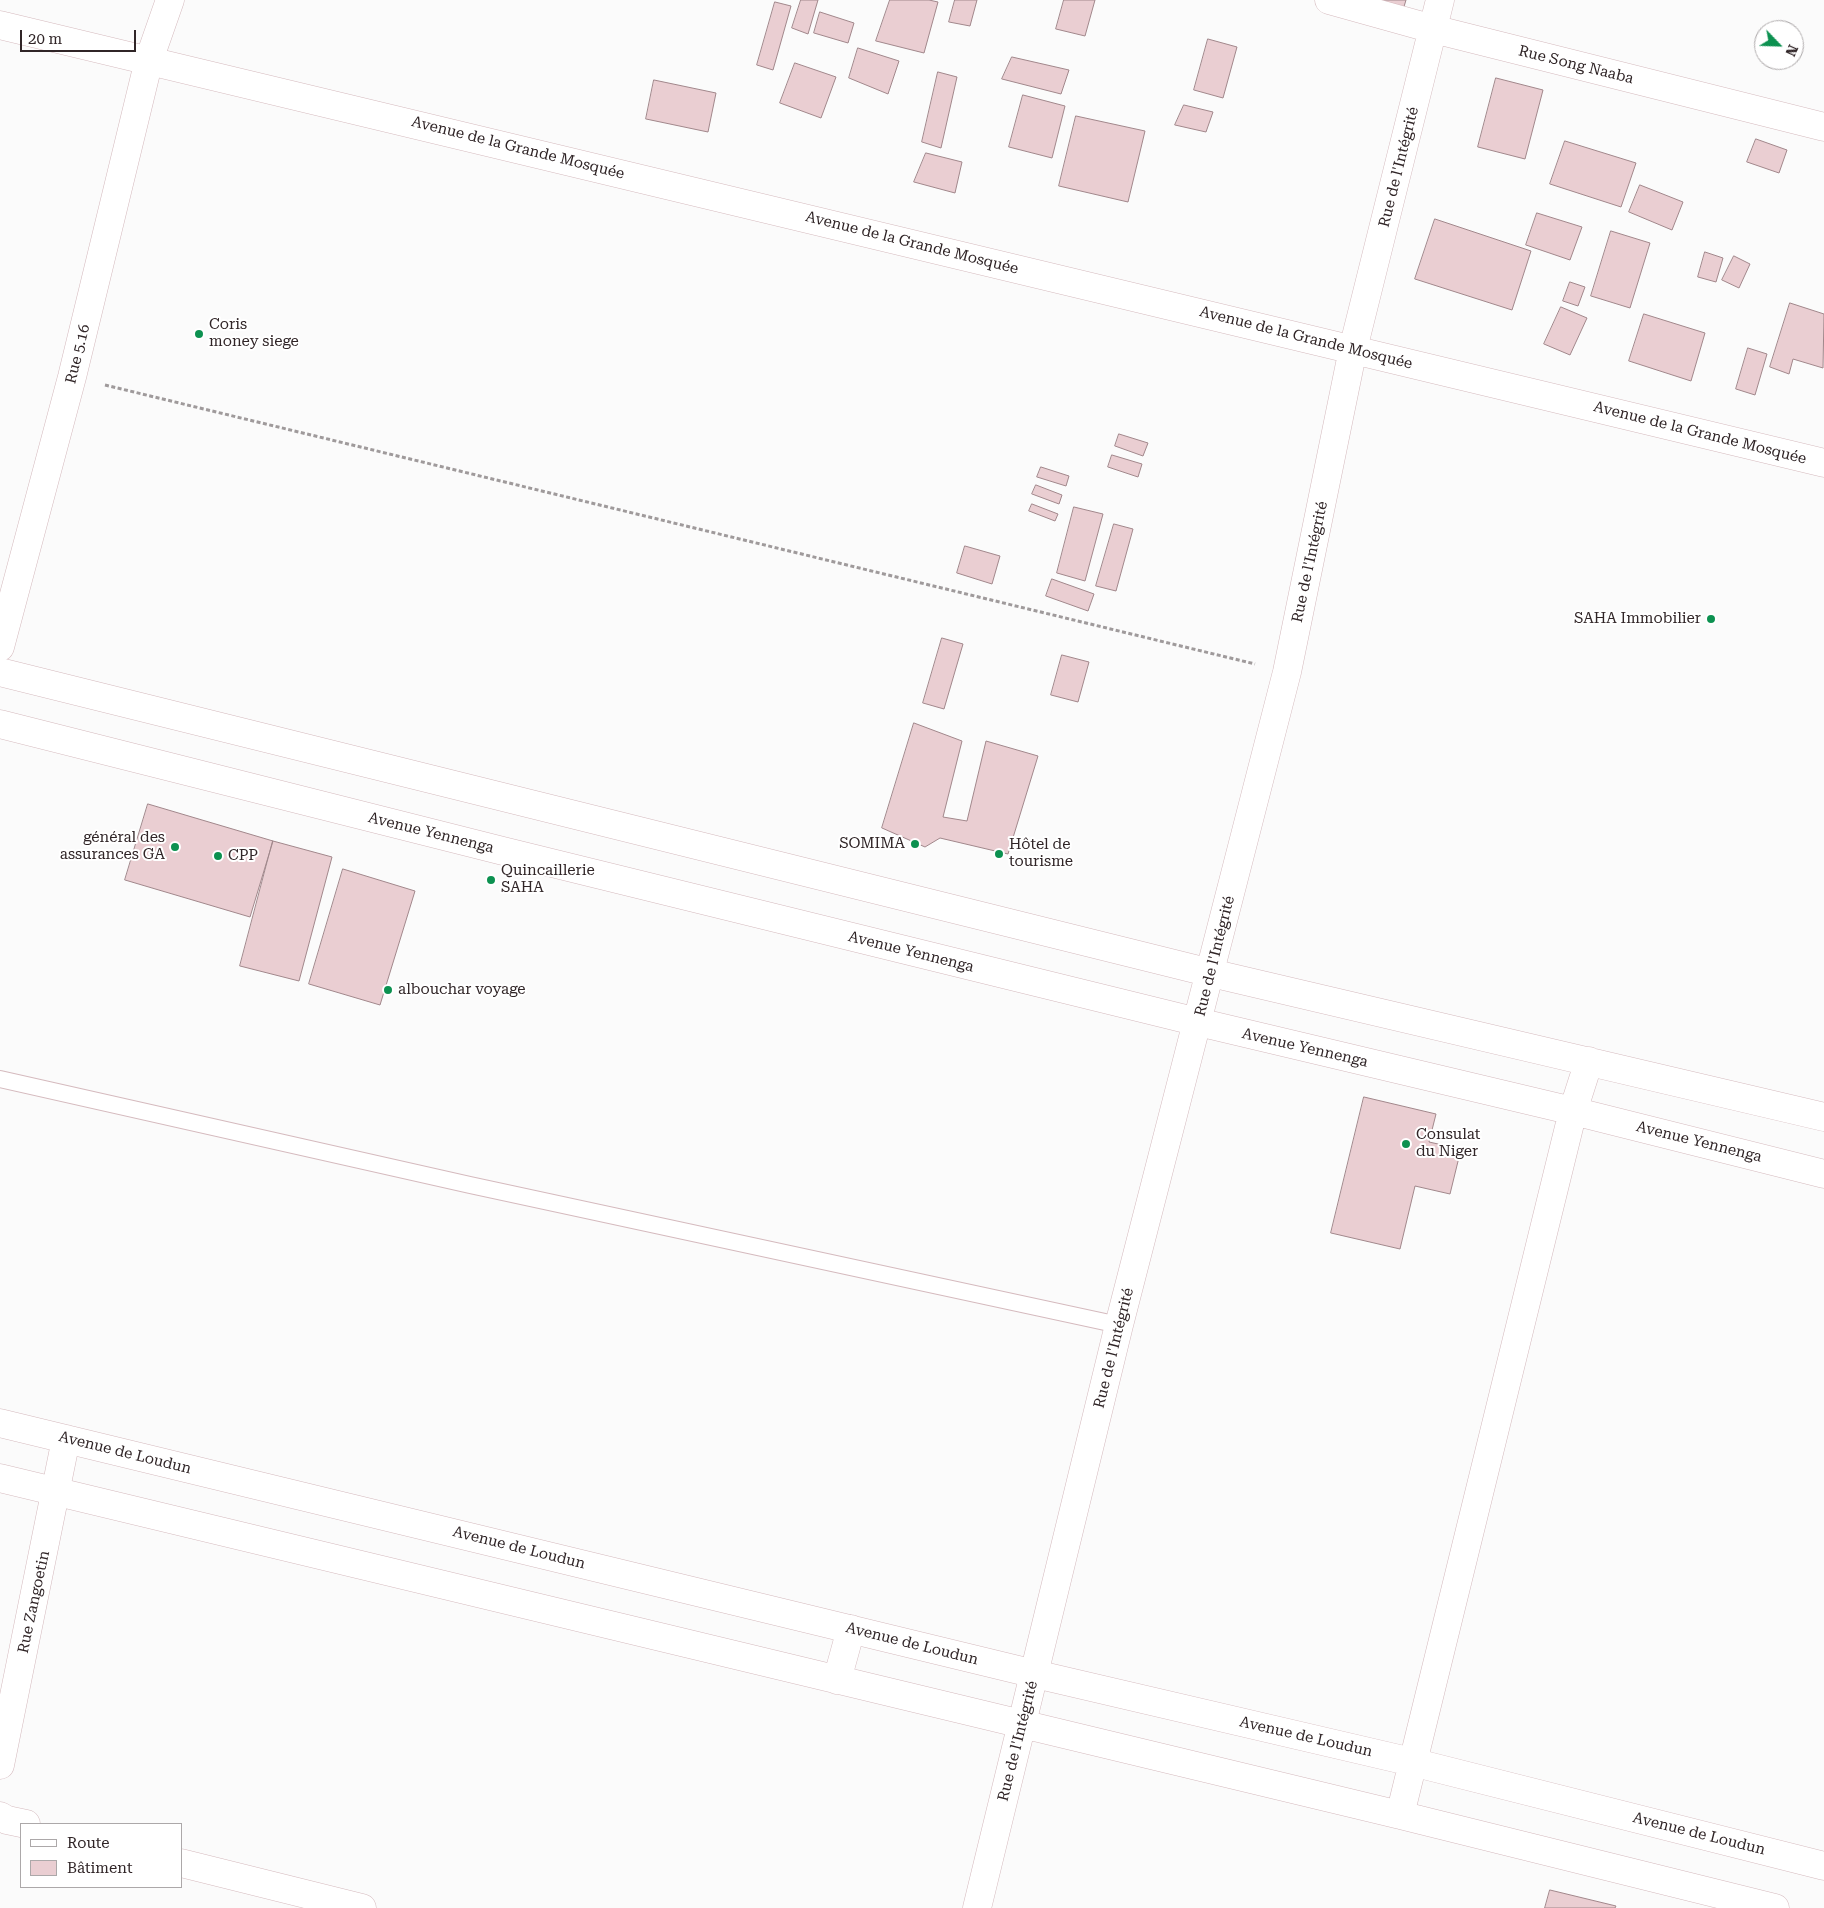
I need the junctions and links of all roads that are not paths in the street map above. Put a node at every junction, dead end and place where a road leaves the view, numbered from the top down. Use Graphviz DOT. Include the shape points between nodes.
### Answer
graph roads {
  1 [pos="170,0"];
  2 [pos="1329,0"];
  3 [pos="1440,0"];
  4 [pos="0,24"];
  5 [pos="1432,30"];
  6 [pos="149,60"];
  7 [pos="1824,127"];
  8 [pos="1354,349"];
  9 [pos="1824,463"];
  10 [pos="0,647"];
  11 [pos="0,672"];
  12 [pos="0,724"];
  13 [pos="1211,973"];
  14 [pos="1198,1022"];
  15 [pos="1589,1061"];
  16 [pos="0,1079"];
  17 [pos="1573,1111"];
  18 [pos="1824,1117"];
  19 [pos="1824,1174"];
  20 [pos="1119,1325"];
  21 [pos="0,1423"];
  22 [pos="66,1439"];
  23 [pos="0,1478"];
  24 [pos="56,1492"];
  25 [pos="852,1629"];
  26 [pos="1035,1674"];
  27 [pos="837,1680"];
  28 [pos="1022,1725"];
  29 [pos="1412,1762"];
  30 [pos="0,1764"];
  31 [pos="1400,1815"];
  32 [pos="0,1816"];
  33 [pos="21,1823"];
  34 [pos="182,1863"];
  35 [pos="1824,1866"];
  36 [pos="362,1908"];
  37 [pos="977,1908"];
  38 [pos="1775,1908"];
  1 -- 6 [label="street, Rue 5.16"];
  2 -- 5 [label="street, Rue Song Naaba"];
  3 -- 5 [label="street, Rue de l'Intégrité"];
  4 -- 6 [label="street, Avenue de la Grande Mosquée"];
  5 -- 7 [label="street, Rue Song Naaba"];
  5 -- 8 [label="street, Rue de l'Intégrité"];
  6 -- 8 [label="street, Avenue de la Grande Mosquée"];
  6 -- 10 [label="street, Rue 5.16" via="72,377"];
  8 -- 9 [label="street, Avenue de la Grande Mosquée"];
  8 -- 13 [label="street, Rue de l'Intégrité" via="1288,672"];
  11 -- 13 [label="street"];
  12 -- 14 [label="street, Avenue Yennenga"];
  13 -- 14 [label="street, Rue de l'Intégrité"];
  13 -- 15 [label="street"];
  14 -- 17 [label="street, Avenue Yennenga"];
  14 -- 20 [label="street, Rue de l'Intégrité"];
  15 -- 17 [label="street"];
  15 -- 18 [label="street"];
  16 -- 20 [label="lane" via="479,1187"];
  17 -- 19 [label="street, Avenue Yennenga"];
  17 -- 29 [label="street"];
  20 -- 26 [label="street, Rue de l'Intégrité"];
  21 -- 22 [label="street, Avenue de Loudun"];
  22 -- 24 [label="street, Rue Zangoetin"];
  22 -- 25 [label="street, Avenue de Loudun"];
  23 -- 24 [label="street"];
  24 -- 27 [label="street"];
  24 -- 30 [label="street, Rue Zangoetin"];
  25 -- 26 [label="street, Avenue de Loudun"];
  25 -- 27 [label="street"];
  26 -- 28 [label="street, Rue de l'Intégrité"];
  26 -- 29 [label="street, Avenue de Loudun"];
  27 -- 28 [label="street"];
  28 -- 31 [label="street"];
  28 -- 37 [label="street, Rue de l'Intégrité"];
  29 -- 31 [label="street"];
  29 -- 35 [label="street, Avenue de Loudun"];
  31 -- 38 [label="street"];
  32 -- 33 [label="street"];
  34 -- 36 [label="street"];
}
